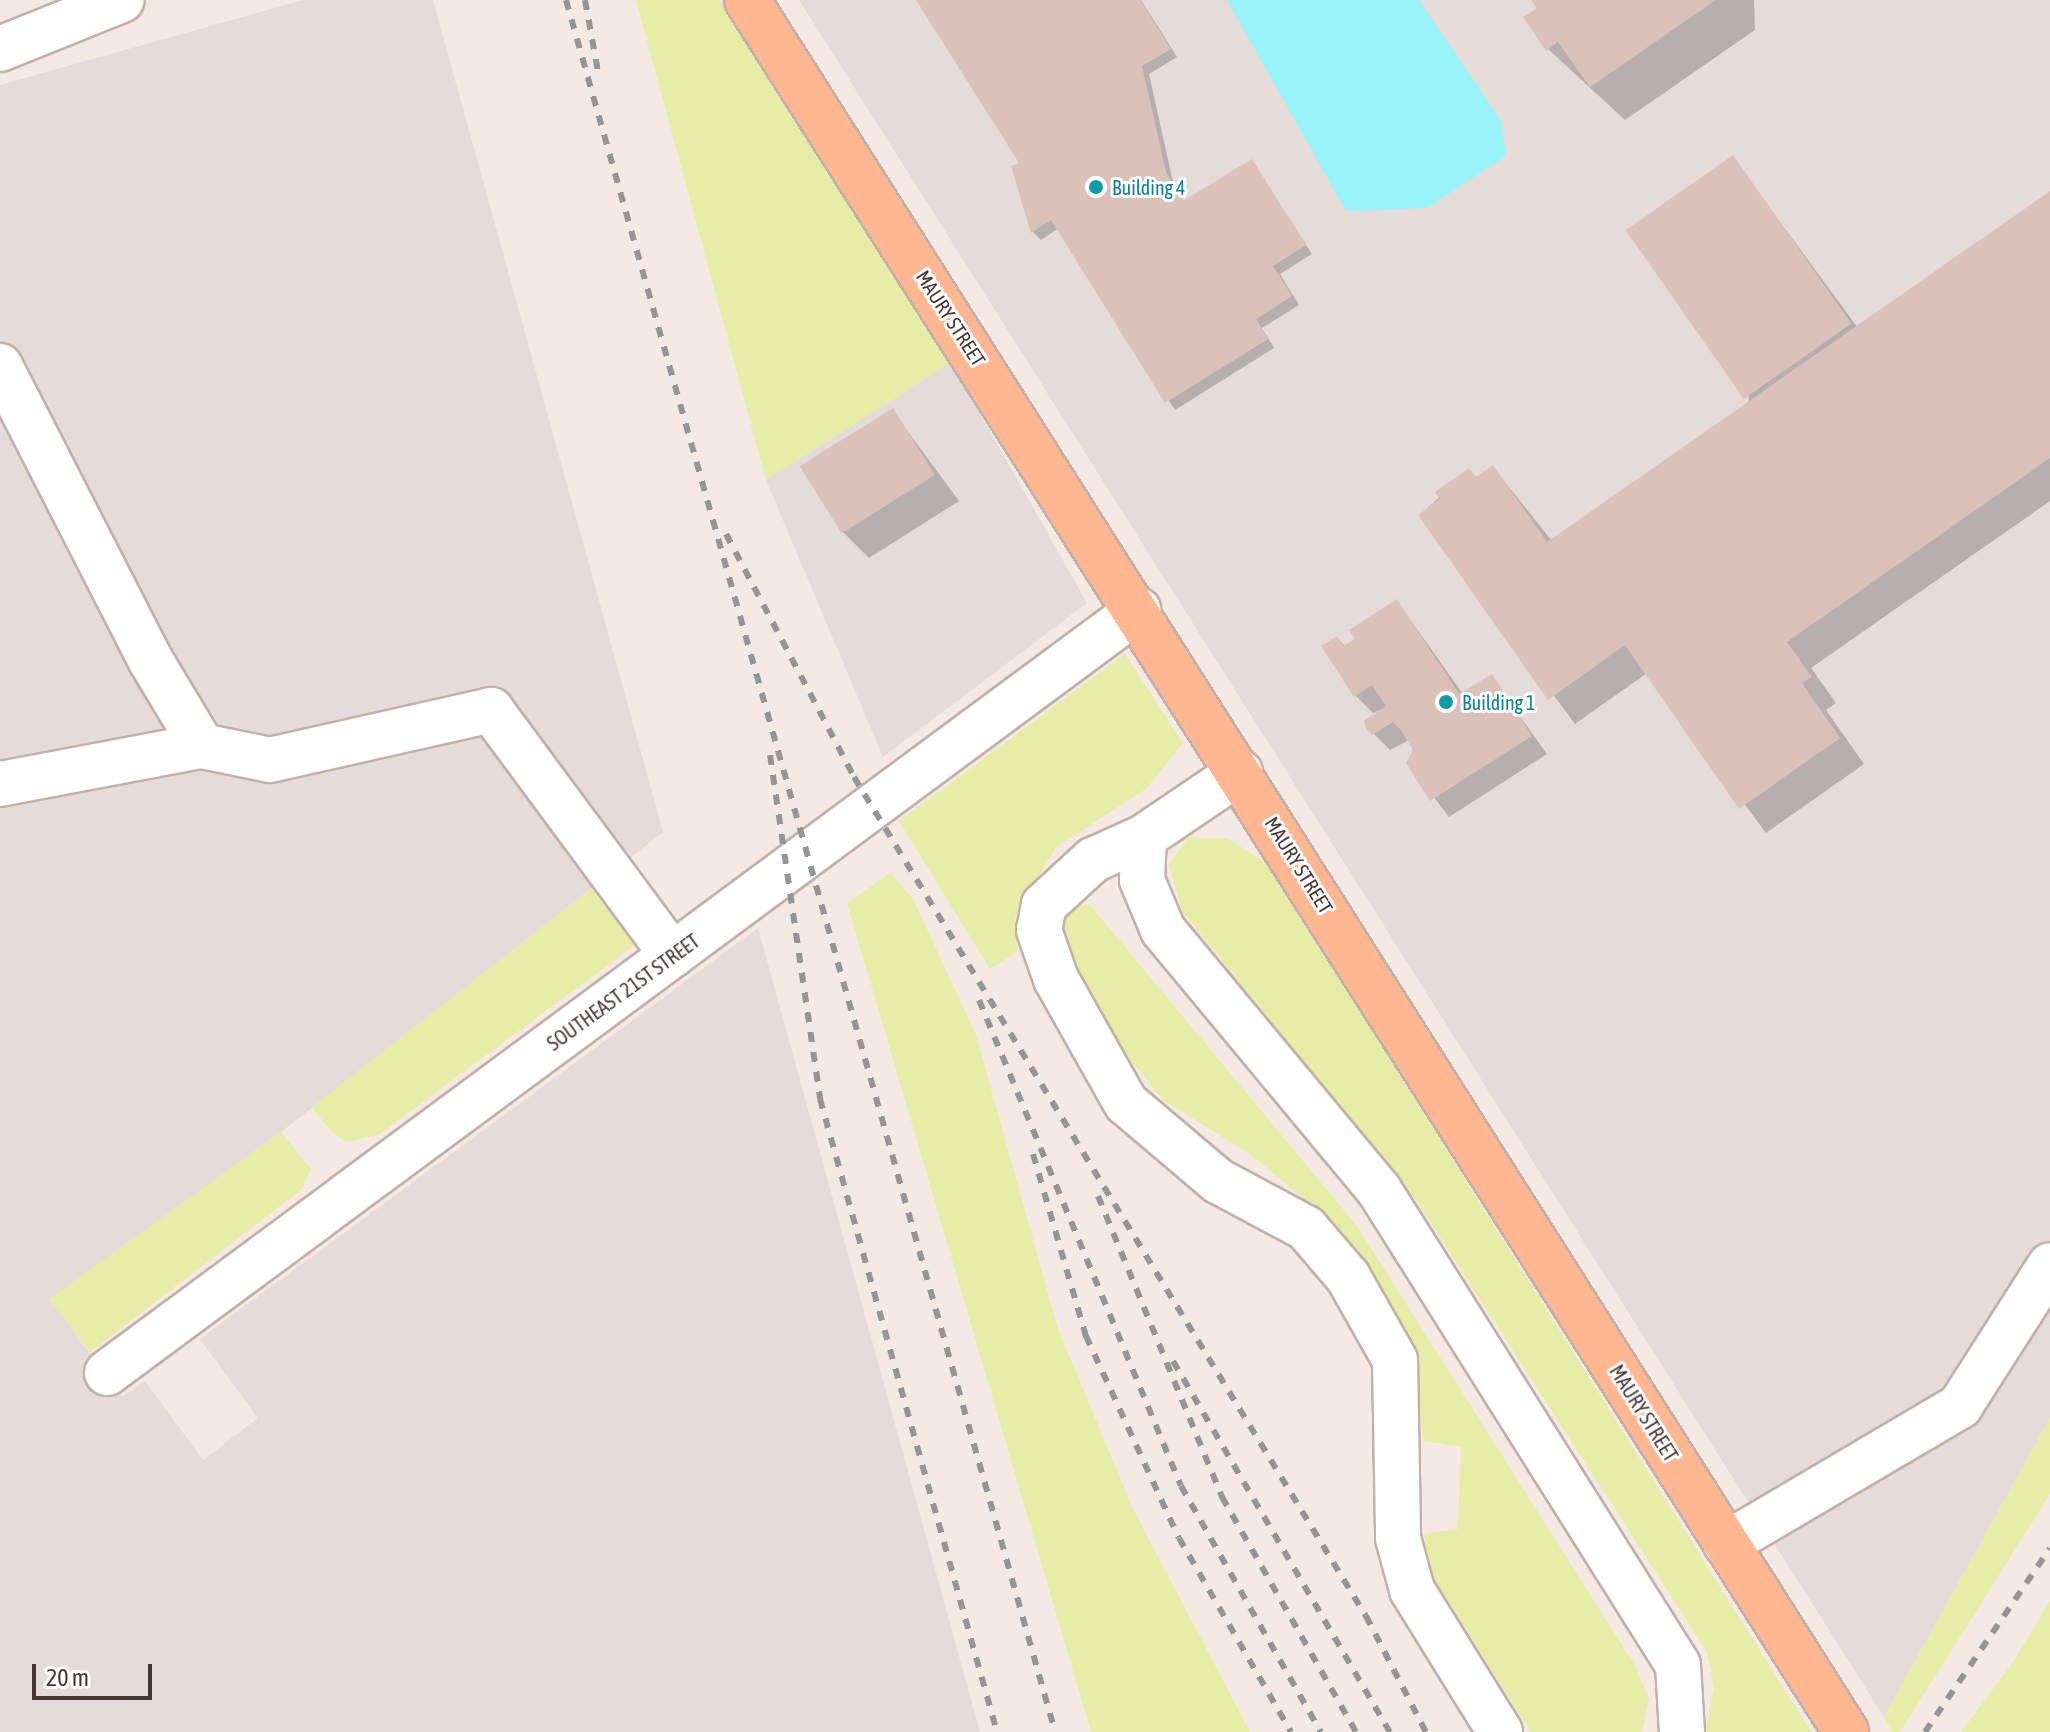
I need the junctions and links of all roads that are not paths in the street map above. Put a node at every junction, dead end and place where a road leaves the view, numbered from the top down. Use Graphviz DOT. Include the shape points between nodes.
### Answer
graph roads {
  1 [pos="122,0"];
  2 [pos="747,0"];
  3 [pos="0,49"];
  4 [pos="0,366"];
  5 [pos="1138,610"];
  6 [pos="202,746"];
  7 [pos="1240,772"];
  8 [pos="0,784"];
  9 [pos="1144,837"];
  10 [pos="672,955"];
  11 [pos="2050,1265"];
  12 [pos="107,1373"];
  13 [pos="1726,1544"];
  14 [pos="1500,1732"];
  15 [pos="1682,1732"];
  16 [pos="1846,1732"];
  1 -- 3 [label="street"];
  2 -- 5 [label="main road, MAURY STREET"];
  4 -- 6 [label="street"];
  5 -- 7 [label="main road, MAURY STREET"];
  5 -- 10 [label="street, SOUTHEAST 21ST STREET"];
  6 -- 8 [label="street"];
  6 -- 10 [label="street" via="270,760 491,710"];
  7 -- 9 [label="street"];
  7 -- 13 [label="main road, MAURY STREET"];
  9 -- 14 [label="street" via="1093,860 1044,905 1039,930 1056,979 1126,1103 1218,1181 1306,1228 1348,1277 1395,1360 1398,1538 1412,1590"];
  9 -- 15 [label="street" via="1142,880 1163,930 1379,1190 1678,1665"];
  10 -- 12 [label="street, SOUTHEAST 21ST STREET"];
  11 -- 13 [label="street" via="1960,1406"];
  13 -- 16 [label="main road, MAURY STREET"];
}
